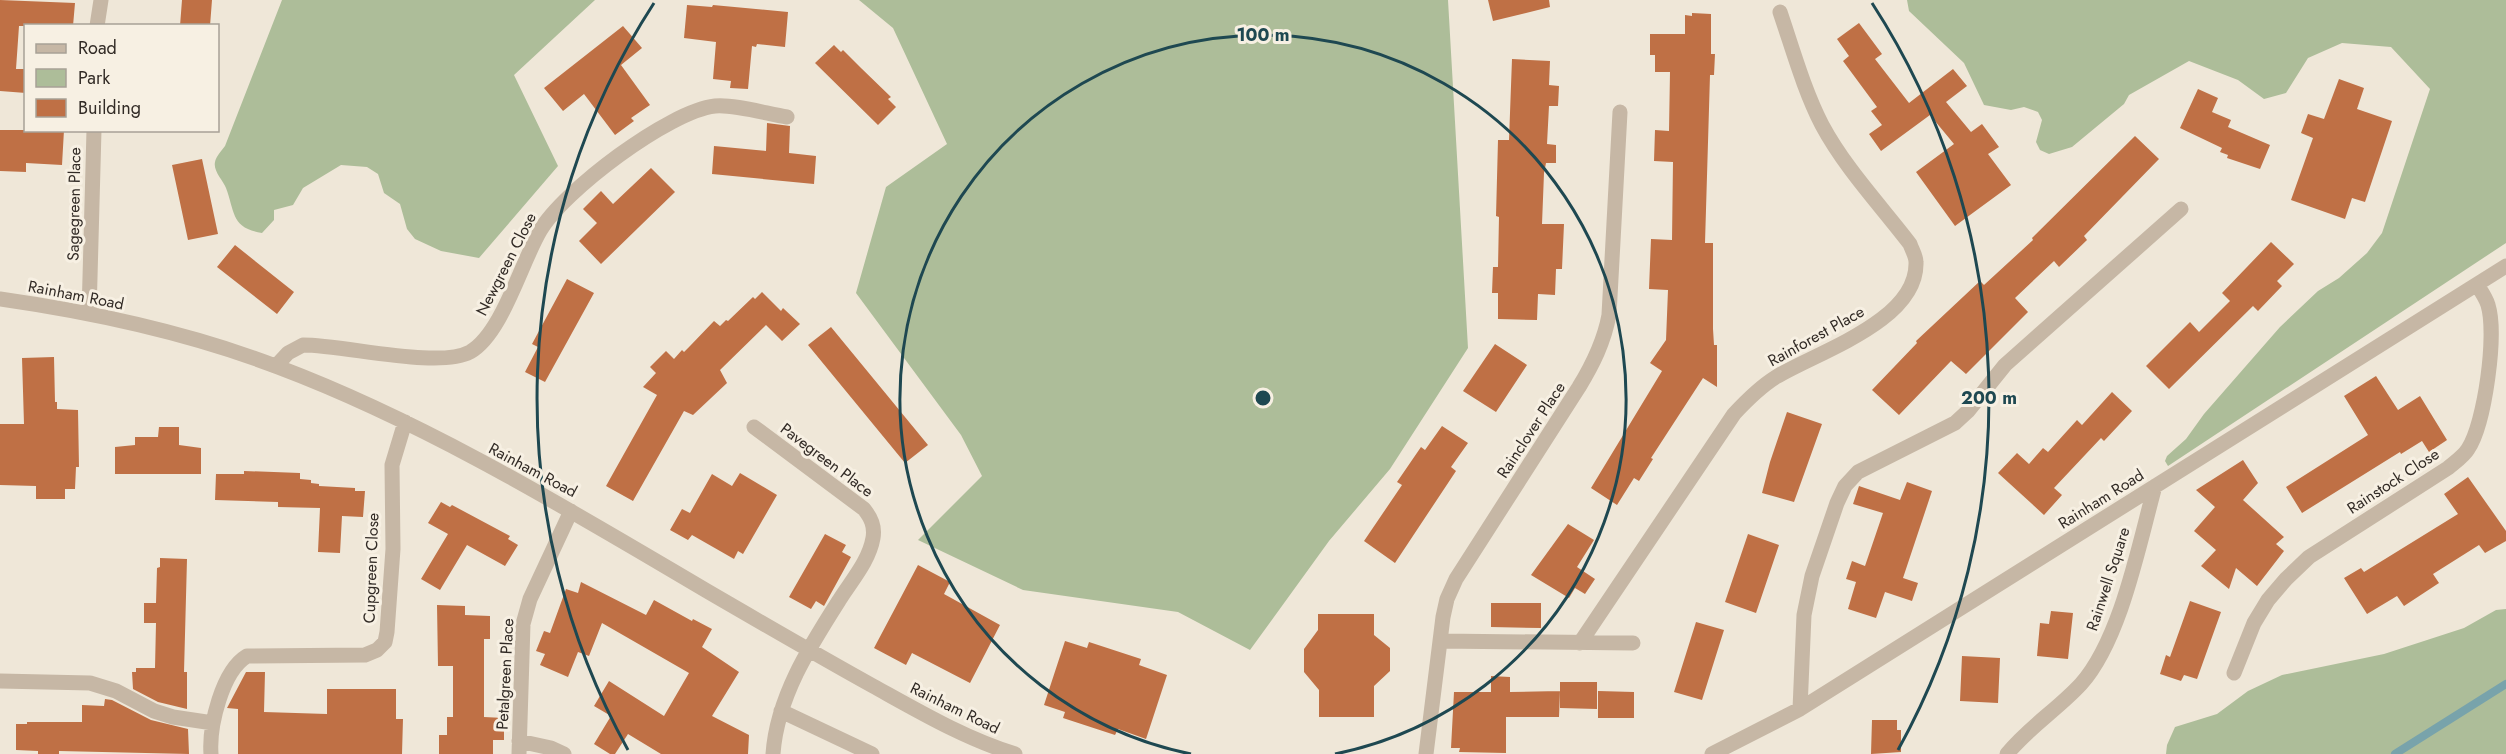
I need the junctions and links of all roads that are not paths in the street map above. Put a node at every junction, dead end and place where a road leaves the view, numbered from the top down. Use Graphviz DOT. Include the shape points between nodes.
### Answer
graph roads {
  1 [pos="101,0"];
  2 [pos="1780,12"];
  3 [pos="98,24"];
  4 [pos="1620,112"];
  5 [pos="787,117"];
  6 [pos="94,132"];
  7 [pos="2181,209"];
  8 [pos="2506,266"];
  9 [pos="2477,285"];
  10 [pos="0,298"];
  11 [pos="90,314"];
  12 [pos="276,366"];
  13 [pos="405,422"];
  14 [pos="754,427"];
  15 [pos="2156,486"];
  16 [pos="571,511"];
  17 [pos="1440,641"];
  18 [pos="1580,643"];
  19 [pos="1633,643"];
  20 [pos="808,650"];
  21 [pos="2234,673"];
  22 [pos="0,681"];
  23 [pos="1800,709"];
  24 [pos="781,711"];
  25 [pos="213,723"];
  26 [pos="519,747"];
  27 [pos="211,754"];
  28 [pos="564,754"];
  29 [pos="773,754"];
  30 [pos="872,754"];
  31 [pos="1015,754"];
  32 [pos="1426,754"];
  33 [pos="1712,754"];
  34 [pos="2007,754"];
  1 -- 3 [label="street"];
  2 -- 18 [label="street, Rainforest Place" via="1822,125 1910,244 1916,260 1914,279 1894,308 1871,327 1774,378 1742,405"];
  4 -- 17 [label="street, Rainclover Place" via="1605,333 1579,387 1456,579 1447,599"];
  5 -- 12 [label="street, Newgreen Close" via="716,106 670,122 628,149 552,213 495,325 484,343 470,352 455,358 428,358 303,345"];
  6 -- 11 [label="street, Sagegreen Place"];
  7 -- 23 [label="street" via="2005,365 1956,423 1858,472 1845,486 1812,576 1804,615"];
  8 -- 9 [label="street, Rainham Road"];
  9 -- 15 [label="street, Rainham Road"];
  9 -- 21 [label="street, Rainstock Close" via="2488,303 2492,346 2477,431 2468,450 2448,468 2309,558 2286,579 2254,622"];
  10 -- 11 [label="street, Rainham Road"];
  11 -- 12 [label="street, Rainham Road" via="170,333"];
  12 -- 13 [label="street, Rainham Road"];
  13 -- 16 [label="street, Rainham Road"];
  13 -- 25 [label="street, Cupgreen Close" via="392,465 392,578 385,642 365,655 247,656 231,673"];
  14 -- 20 [label="street, Pavegreen Place" via="851,498 872,520 874,536 866,557"];
  15 -- 23 [label="street, Rainham Road"];
  15 -- 34 [label="street, Rainwell Square" via="2108,642 2081,683"];
  16 -- 20 [label="street, Rainham Road"];
  16 -- 26 [label="street, Petalgreen Place" via="530,599 523,624"];
  17 -- 18 [label="street"];
  17 -- 32 [label="street, Rainclover Place"];
  18 -- 19 [label="street"];
  20 -- 24 [label="street, Pavegreen Place"];
  20 -- 31 [label="street, Rainham Road" via="951,729"];
  22 -- 25 [label="street" via="90,683 172,717"];
  23 -- 33 [label="street, Rainham Road"];
  24 -- 29 [label="street, Pavegreen Place"];
  24 -- 30 [label="street"];
  25 -- 27 [label="street, Cupgreen Close"];
  26 -- 28 [label="street, Petalgreen Place" via="551,748"];
}
